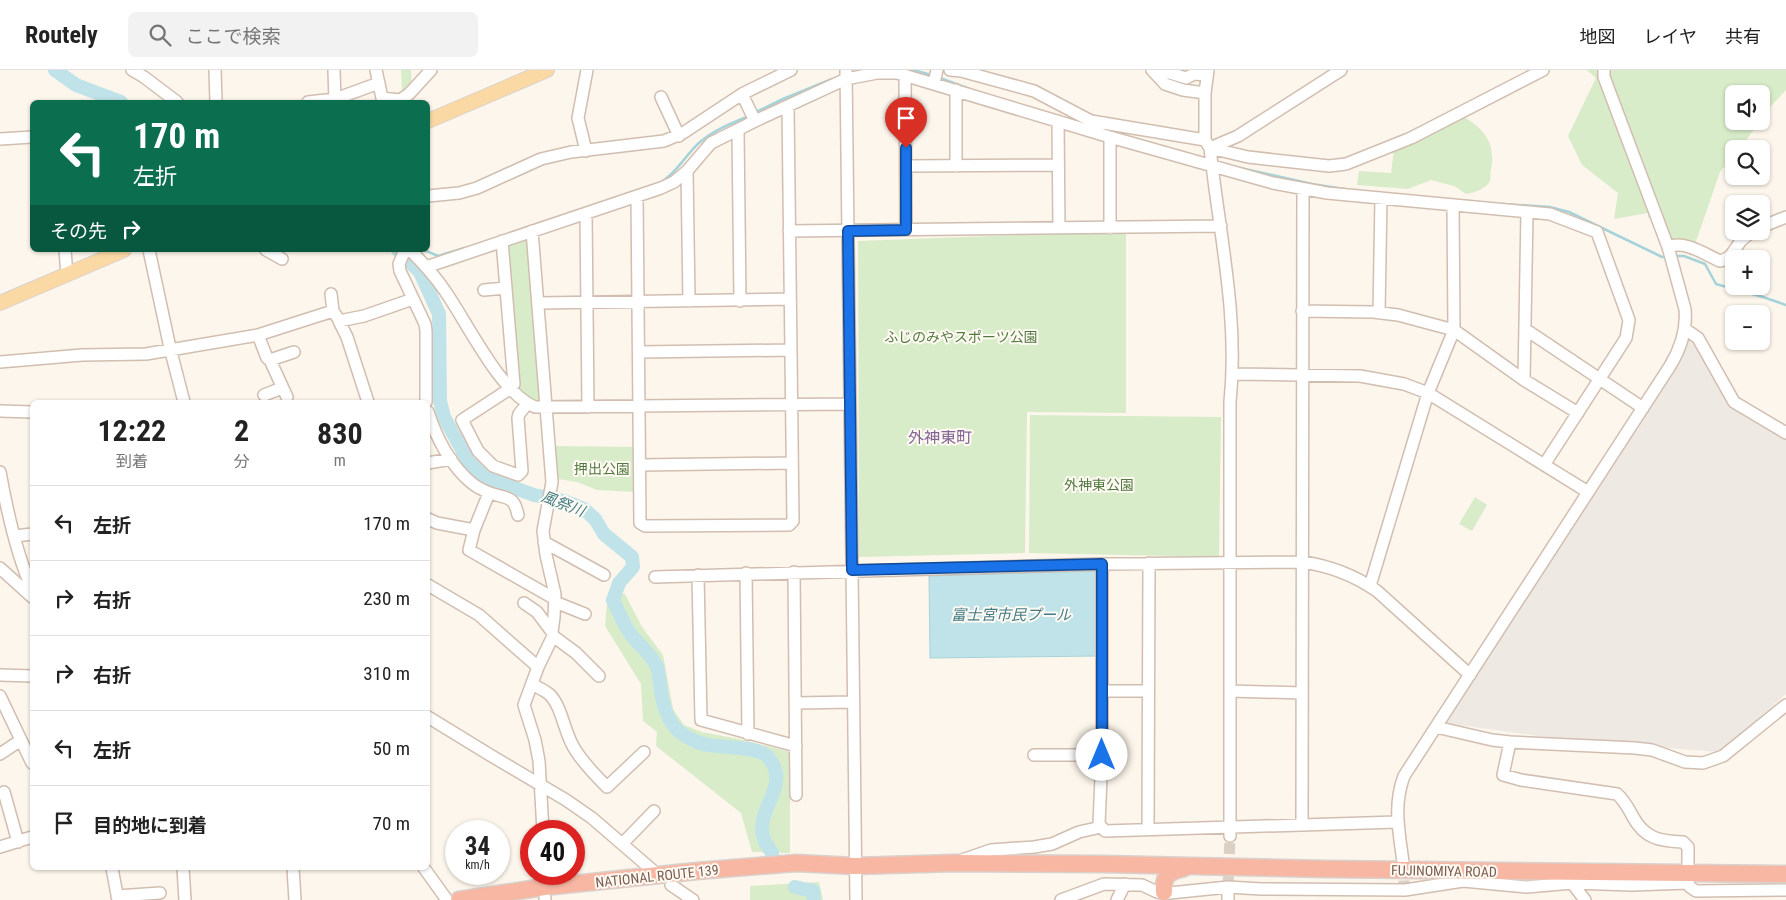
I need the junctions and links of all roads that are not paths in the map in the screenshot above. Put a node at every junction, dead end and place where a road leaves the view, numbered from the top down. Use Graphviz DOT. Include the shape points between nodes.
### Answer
graph roads {
  1 [pos="132,70"];
  2 [pos="215,70"];
  3 [pos="334,70"];
  4 [pos="376,70"];
  5 [pos="431,70"];
  6 [pos="547,70"];
  7 [pos="587,70"];
  8 [pos="791,70"];
  9 [pos="937,70"];
  10 [pos="958,70"];
  11 [pos="1152,70"];
  12 [pos="1160,70"];
  13 [pos="1341,70"];
  14 [pos="1543,70"];
  15 [pos="1604,70"];
  16 [pos="1208,73"];
  17 [pos="149,75"];
  18 [pos="846,75"];
  19 [pos="905,75"];
  20 [pos="779,76"];
  21 [pos="379,83"];
  22 [pos="934,83"];
  23 [pos="785,88"];
  24 [pos="956,90"];
  25 [pos="1205,93"];
  26 [pos="742,94"];
  27 [pos="661,98"];
  28 [pos="175,100"];
  29 [pos="216,100"];
  30 [pos="335,100"];
  31 [pos="337,100"];
  32 [pos="394,100"];
  33 [pos="401,100"];
  34 [pos="788,106"];
  35 [pos="430,120"];
  36 [pos="755,121"];
  37 [pos="1058,121"];
  38 [pos="738,130"];
  39 [pos="679,136"];
  40 [pos="30,137"];
  41 [pos="1110,137"];
  42 [pos="0,139"];
  43 [pos="1207,144"];
  44 [pos="586,151"];
  45 [pos="1058,165"];
  46 [pos="906,166"];
  47 [pos="956,166"];
  48 [pos="1212,166"];
  49 [pos="687,171"];
  50 [pos="1303,189"];
  51 [pos="430,196"];
  52 [pos="637,196"];
  53 [pos="1381,198"];
  54 [pos="1453,205"];
  55 [pos="1527,212"];
  56 [pos="586,213"];
  57 [pos="1786,217"];
  58 [pos="1770,223"];
  59 [pos="1221,226"];
  60 [pos="1059,228"];
  61 [pos="1110,228"];
  62 [pos="906,230"];
  63 [pos="532,231"];
  64 [pos="789,231"];
  65 [pos="848,231"];
  66 [pos="1742,240"];
  67 [pos="502,241"];
  68 [pos="1668,247"];
  69 [pos="64,252"];
  70 [pos="119,252"];
  71 [pos="149,252"];
  72 [pos="270,252"];
  73 [pos="412,252"];
  74 [pos="403,255"];
  75 [pos="282,259"];
  76 [pos="426,266"];
  77 [pos="67,275"];
  78 [pos="506,288"];
  79 [pos="484,290"];
  80 [pos="331,294"];
  81 [pos="413,299"];
  82 [pos="790,299"];
  83 [pos="740,300"];
  84 [pos="689,301"];
  85 [pos="587,302"];
  86 [pos="638,302"];
  87 [pos="539,303"];
  88 [pos="0,304"];
  89 [pos="1302,311"];
  90 [pos="1379,313"];
  91 [pos="336,316"];
  92 [pos="1525,329"];
  93 [pos="1685,329"];
  94 [pos="1454,330"];
  95 [pos="258,335"];
  96 [pos="170,348"];
  97 [pos="791,350"];
  98 [pos="294,352"];
  99 [pos="639,352"];
  100 [pos="270,360"];
  101 [pos="0,362"];
  102 [pos="1233,374"];
  103 [pos="1302,375"];
  104 [pos="1600,379"];
  105 [pos="1524,380"];
  106 [pos="511,388"];
  107 [pos="1428,393"];
  108 [pos="264,394"];
  109 [pos="183,400"];
  110 [pos="367,400"];
  111 [pos="426,400"];
  112 [pos="527,404"];
  113 [pos="791,404"];
  114 [pos="850,404"];
  115 [pos="639,406"];
  116 [pos="547,407"];
  117 [pos="588,407"];
  118 [pos="1642,408"];
  119 [pos="0,410"];
  120 [pos="30,412"];
  121 [pos="1578,413"];
  122 [pos="430,418"];
  123 [pos="1786,433"];
  124 [pos="451,459"];
  125 [pos="430,463"];
  126 [pos="792,463"];
  127 [pos="640,465"];
  128 [pos="1544,465"];
  129 [pos="0,472"];
  130 [pos="1588,492"];
  131 [pos="489,493"];
  132 [pos="518,515"];
  133 [pos="430,520"];
  134 [pos="474,530"];
  135 [pos="30,534"];
  136 [pos="14,536"];
  137 [pos="544,542"];
  138 [pos="1230,562"];
  139 [pos="1303,562"];
  140 [pos="1102,564"];
  141 [pos="1149,564"];
  142 [pos="0,568"];
  143 [pos="852,570"];
  144 [pos="794,572"];
  145 [pos="746,573"];
  146 [pos="604,574"];
  147 [pos="698,575"];
  148 [pos="656,577"];
  149 [pos="30,585"];
  150 [pos="430,586"];
  151 [pos="1370,586"];
  152 [pos="30,595"];
  153 [pos="555,600"];
  154 [pos="524,603"];
  155 [pos="585,614"];
  156 [pos="552,634"];
  157 [pos="538,667"];
  158 [pos="0,674"];
  159 [pos="1470,675"];
  160 [pos="30,676"];
  161 [pos="600,676"];
  162 [pos="532,684"];
  163 [pos="1102,691"];
  164 [pos="1148,691"];
  165 [pos="1230,691"];
  166 [pos="1302,693"];
  167 [pos="0,696"];
  168 [pos="853,702"];
  169 [pos="796,703"];
  170 [pos="1786,705"];
  171 [pos="430,718"];
  172 [pos="1436,727"];
  173 [pos="748,734"];
  174 [pos="22,740"];
  175 [pos="1510,742"];
  176 [pos="796,746"];
  177 [pos="644,752"];
  178 [pos="0,754"];
  179 [pos="1034,755"];
  180 [pos="1102,755"];
  181 [pos="30,758"];
  182 [pos="541,784"];
  183 [pos="4,792"];
  184 [pos="796,795"];
  185 [pos="654,811"];
  186 [pos="542,820"];
  187 [pos="1397,822"];
  188 [pos="1302,825"];
  189 [pos="1101,827"];
  190 [pos="1148,830"];
  191 [pos="1230,832"];
  192 [pos="30,838"];
  193 [pos="18,842"];
  194 [pos="622,844"];
  195 [pos="0,847"];
  196 [pos="1403,862"];
  197 [pos="954,863"];
  198 [pos="1103,864"];
  199 [pos="1688,864"];
  200 [pos="855,866"];
  201 [pos="1189,867"];
  202 [pos="112,870"];
  203 [pos="183,870"];
  204 [pos="293,870"];
  205 [pos="425,870"];
  206 [pos="1786,874"];
  207 [pos="664,880"];
  208 [pos="1572,883"];
  209 [pos="1125,884"];
  210 [pos="1228,886"];
  211 [pos="1786,890"];
  212 [pos="1404,891"];
  213 [pos="542,892"];
  214 [pos="160,893"];
  215 [pos="1085,896"];
  216 [pos="1160,896"];
  217 [pos="1730,896"];
  218 [pos="117,898"];
  219 [pos="185,900"];
  220 [pos="295,900"];
  221 [pos="447,900"];
  222 [pos="459,900"];
  223 [pos="693,900"];
  224 [pos="856,900"];
  225 [pos="1061,900"];
  226 [pos="1117,900"];
  227 [pos="1228,900"];
  228 [pos="1585,900"];
  1 -- 17 [label="street"];
  2 -- 29 [label="street"];
  3 -- 30 [label="street"];
  4 -- 21 [label="street"];
  5 -- 33 [label="street"];
  6 -- 35 [label="main road"];
  7 -- 44 [label="street" via="578,118"];
  8 -- 20 [label="street"];
  9 -- 22 [label="street"];
  10 -- 43 [label="street" via="1034,91 1090,121"];
  11 -- 25 [label="street" via="1165,84"];
  12 -- 16 [label="street" via="1186,78"];
  13 -- 43 [label="street" via="1238,136"];
  14 -- 43 [label="street" via="1411,138 1346,164 1329,166 1248,158"];
  15 -- 68 [label="street"];
  16 -- 25 [label="street"];
  17 -- 28 [label="street"];
  18 -- 19 [label="street"];
  18 -- 34 [label="street"];
  18 -- 65 [label="street"];
  19 -- 22 [label="street"];
  19 -- 46 [label="street"];
  20 -- 23 [label="street"];
  20 -- 26 [label="street"];
  21 -- 31 [label="street"];
  21 -- 32 [label="street" via="382,98"];
  22 -- 24 [label="street"];
  24 -- 37 [label="street"];
  24 -- 47 [label="street"];
  25 -- 43 [label="street"];
  26 -- 36 [label="street"];
  26 -- 39 [label="street"];
  27 -- 39 [label="street"];
  34 -- 36 [label="street"];
  34 -- 64 [label="street"];
  36 -- 38 [label="street"];
  37 -- 41 [label="street"];
  37 -- 45 [label="street"];
  38 -- 49 [label="street" via="711,143"];
  38 -- 83 [label="street"];
  39 -- 44 [label="street" via="664,141"];
  40 -- 42 [label="street"];
  41 -- 48 [label="street"];
  41 -- 61 [label="street"];
  43 -- 48 [label="street"];
  44 -- 51 [label="street" via="541,159 477,188"];
  45 -- 47 [label="street"];
  45 -- 60 [label="street"];
  46 -- 47 [label="street"];
  46 -- 62 [label="street"];
  48 -- 50 [label="street"];
  48 -- 59 [label="street"];
  49 -- 52 [label="street" via="668,185"];
  49 -- 84 [label="street"];
  50 -- 53 [label="street"];
  50 -- 89 [label="street"];
  52 -- 56 [label="street"];
  52 -- 86 [label="street"];
  53 -- 54 [label="street"];
  53 -- 90 [label="street"];
  54 -- 55 [label="street"];
  54 -- 94 [label="street"];
  55 -- 92 [label="street"];
  55 -- 104 [label="street" via="1559,216 1597,232 1629,320 1626,338"];
  56 -- 63 [label="street"];
  56 -- 85 [label="street"];
  57 -- 58 [label="street"];
  59 -- 61 [label="street"];
  59 -- 102 [label="street" via="1231,314"];
  60 -- 61 [label="street"];
  60 -- 62 [label="street"];
  62 -- 65 [label="street"];
  63 -- 67 [label="street"];
  63 -- 87 [label="street"];
  64 -- 65 [label="street"];
  64 -- 82 [label="street"];
  65 -- 114 [label="street"];
  66 -- 68 [label="street" via="1733,253 1720,261 1691,247"];
  67 -- 76 [label="street"];
  67 -- 78 [label="street"];
  68 -- 93 [label="street" via="1685,309"];
  69 -- 77 [label="street"];
  70 -- 77 [label="main road"];
  71 -- 96 [label="street"];
  72 -- 75 [label="street"];
  73 -- 76 [label="street"];
  74 -- 81 [label="street" via="400,271"];
  76 -- 106 [label="street" via="445,290 492,367"];
  77 -- 88 [label="main road"];
  78 -- 79 [label="street"];
  78 -- 106 [label="street" via="514,384"];
  80 -- 91 [label="street"];
  81 -- 91 [label="street" via="364,316"];
  81 -- 111 [label="street" via="426,331"];
  82 -- 83 [label="street"];
  82 -- 97 [label="street"];
  83 -- 84 [label="street"];
  84 -- 86 [label="street"];
  85 -- 86 [label="street"];
  85 -- 87 [label="street"];
  85 -- 117 [label="street"];
  86 -- 99 [label="street"];
  87 -- 116 [label="street"];
  89 -- 90 [label="street"];
  89 -- 103 [label="street"];
  90 -- 94 [label="street"];
  91 -- 95 [label="street"];
  91 -- 110 [label="street" via="347,337"];
  92 -- 104 [label="street"];
  92 -- 105 [label="street"];
  93 -- 118 [label="street" via="1678,353"];
  93 -- 123 [label="street" via="1698,338 1734,402"];
  94 -- 105 [label="street"];
  94 -- 107 [label="street"];
  95 -- 96 [label="street"];
  95 -- 100 [label="street"];
  96 -- 101 [label="street" via="146,354 82,355"];
  96 -- 109 [label="street"];
  97 -- 99 [label="street"];
  97 -- 113 [label="street"];
  98 -- 100 [label="street"];
  99 -- 115 [label="street"];
  100 -- 108 [label="street" via="285,392"];
  102 -- 103 [label="street"];
  102 -- 138 [label="street" via="1230,402"];
  103 -- 107 [label="street" via="1360,376 1404,384"];
  103 -- 139 [label="street"];
  104 -- 118 [label="street"];
  104 -- 121 [label="street"];
  105 -- 121 [label="street"];
  106 -- 112 [label="street"];
  106 -- 112 [label="street" via="462,420 478,452 493,466 518,475 522,471 518,418"];
  107 -- 128 [label="street"];
  107 -- 151 [label="street"];
  112 -- 116 [label="street"];
  113 -- 114 [label="street"];
  113 -- 115 [label="street"];
  113 -- 126 [label="street"];
  114 -- 143 [label="street"];
  115 -- 117 [label="street"];
  115 -- 127 [label="street"];
  116 -- 117 [label="street"];
  116 -- 137 [label="street" via="552,482"];
  118 -- 130 [label="street"];
  119 -- 120 [label="street"];
  121 -- 128 [label="street"];
  122 -- 124 [label="street"];
  124 -- 125 [label="street"];
  124 -- 131 [label="street" via="473,484"];
  126 -- 127 [label="street"];
  126 -- 127 [label="street" via="793,521 789,525 645,526 640,523"];
  128 -- 130 [label="street"];
  129 -- 136 [label="street"];
  130 -- 159 [label="street"];
  131 -- 132 [label="street" via="510,500"];
  131 -- 134 [label="street"];
  133 -- 134 [label="street"];
  134 -- 153 [label="street" via="469,550"];
  135 -- 136 [label="street"];
  136 -- 149 [label="street"];
  137 -- 146 [label="street"];
  137 -- 153 [label="street"];
  138 -- 139 [label="street"];
  138 -- 141 [label="street"];
  138 -- 165 [label="street"];
  139 -- 151 [label="street" via="1329,567"];
  139 -- 166 [label="street"];
  140 -- 141 [label="street"];
  140 -- 143 [label="street"];
  140 -- 163 [label="street"];
  141 -- 164 [label="street"];
  142 -- 152 [label="street"];
  143 -- 144 [label="street"];
  143 -- 168 [label="street"];
  144 -- 145 [label="street"];
  144 -- 169 [label="street"];
  145 -- 147 [label="street"];
  145 -- 173 [label="street"];
  147 -- 148 [label="street"];
  147 -- 173 [label="street" via="701,720"];
  150 -- 157 [label="street" via="479,615"];
  151 -- 159 [label="street"];
  153 -- 155 [label="street"];
  153 -- 156 [label="street"];
  154 -- 156 [label="street" via="537,612"];
  156 -- 157 [label="street"];
  156 -- 161 [label="street"];
  157 -- 162 [label="street"];
  158 -- 160 [label="street"];
  159 -- 172 [label="street"];
  162 -- 177 [label="street" via="549,695 559,709 575,751 607,787"];
  162 -- 182 [label="street" via="524,705 535,740"];
  163 -- 164 [label="street"];
  163 -- 180 [label="street"];
  164 -- 190 [label="street"];
  165 -- 166 [label="street"];
  165 -- 191 [label="street"];
  166 -- 188 [label="street"];
  167 -- 174 [label="street"];
  168 -- 169 [label="street"];
  168 -- 200 [label="street"];
  169 -- 176 [label="street"];
  170 -- 175 [label="street" via="1723,756 1704,763 1685,762 1652,750 1635,748"];
  171 -- 182 [label="street"];
  172 -- 175 [label="street"];
  172 -- 187 [label="street" via="1404,776 1397,801"];
  173 -- 176 [label="street"];
  174 -- 178 [label="street"];
  174 -- 181 [label="street"];
  175 -- 199 [label="street" via="1503,775 1617,794 1643,831 1662,841 1683,842 1688,847"];
  176 -- 184 [label="street"];
  179 -- 180 [label="street"];
  180 -- 189 [label="street"];
  182 -- 186 [label="street"];
  182 -- 194 [label="street"];
  183 -- 193 [label="street"];
  185 -- 194 [label="street"];
  187 -- 188 [label="street"];
  187 -- 196 [label="street"];
  188 -- 191 [label="street"];
  189 -- 190 [label="street" via="1104,831"];
  189 -- 197 [label="street" via="1052,844 991,850"];
  190 -- 191 [label="street"];
  192 -- 193 [label="street"];
  193 -- 195 [label="street"];
  194 -- 207 [label="street"];
  197 -- 198 [label="highway, NATIONAL ROUTE 139"];
  197 -- 200 [label="highway, NATIONAL ROUTE 139"];
  198 -- 201 [label="highway, FUJINOMIYA ROAD"];
  198 -- 216 [label="street" via="1155,873 1160,878"];
  200 -- 207 [label="highway, NATIONAL ROUTE 139" via="796,863"];
  200 -- 224 [label="street"];
  201 -- 206 [label="highway, FUJINOMIYA ROAD"];
  201 -- 216 [label="highway" via="1170,872"];
  202 -- 218 [label="street"];
  203 -- 219 [label="street"];
  204 -- 220 [label="street"];
  205 -- 221 [label="street"];
  207 -- 213 [label="highway, NATIONAL ROUTE 139"];
  207 -- 223 [label="street"];
  208 -- 212 [label="street" via="1527,887 1462,882"];
  208 -- 217 [label="street" via="1688,883 1696,891"];
  208 -- 228 [label="street"];
  209 -- 215 [label="street" via="1104,884"];
  209 -- 216 [label="street" via="1142,885"];
  209 -- 226 [label="street"];
  210 -- 212 [label="street"];
  210 -- 216 [label="street"];
  210 -- 227 [label="street"];
  211 -- 217 [label="street"];
  213 -- 222 [label="highway, NATIONAL ROUTE 139"];
  214 -- 218 [label="street"];
  215 -- 225 [label="street"];
}
